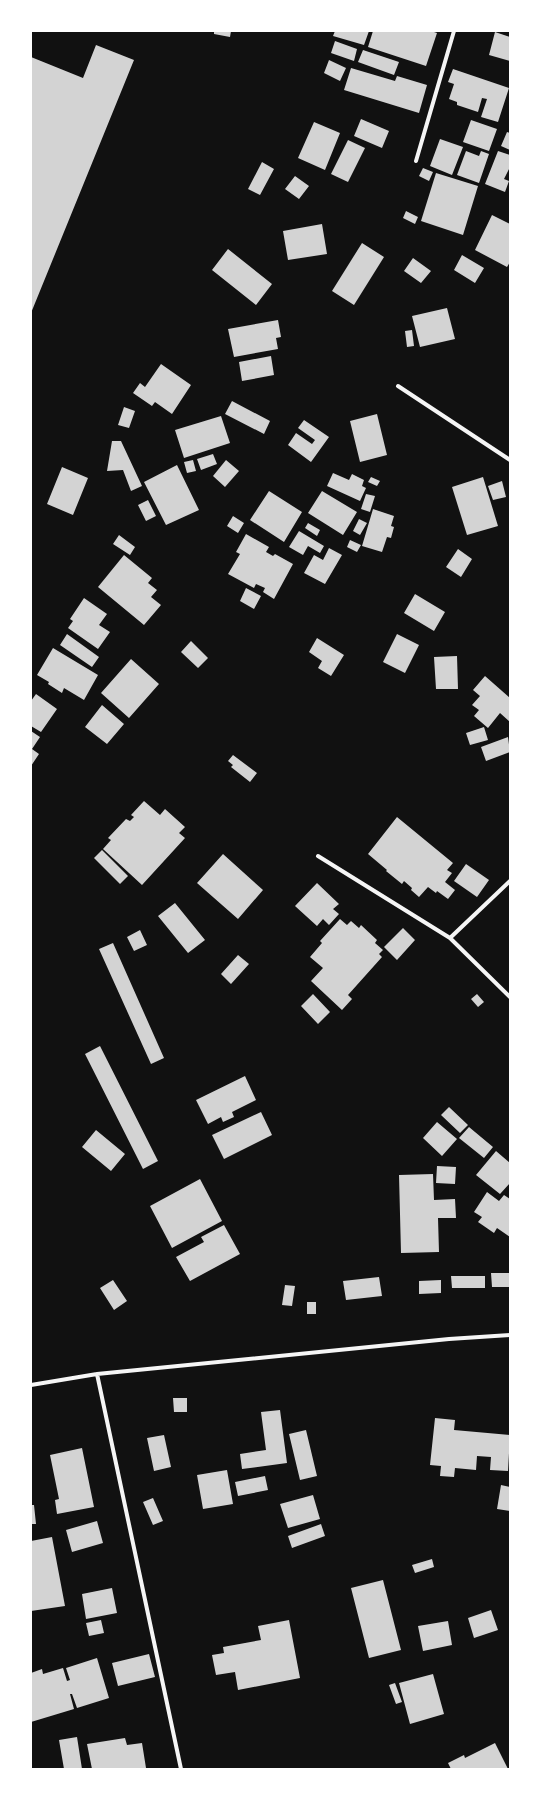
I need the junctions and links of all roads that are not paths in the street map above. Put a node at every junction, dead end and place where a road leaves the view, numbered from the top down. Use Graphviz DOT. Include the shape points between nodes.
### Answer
graph roads {
  1 [pos="454,31"];
  2 [pos="416,161"];
  3 [pos="398,386"];
  4 [pos="510,460"];
  5 [pos="318,856"];
  6 [pos="510,881"];
  7 [pos="450,938"];
  8 [pos="510,997"];
  9 [pos="510,1335"];
  10 [pos="97,1374"];
  11 [pos="31,1385"];
  12 [pos="181,1769"];
  1 -- 2 [label="street"];
  3 -- 4 [label="street"];
  5 -- 7 [label="street"];
  6 -- 7 [label="street"];
  7 -- 8 [label="street"];
  9 -- 10 [label="street"];
  10 -- 11 [label="street"];
  10 -- 12 [label="street"];
}
